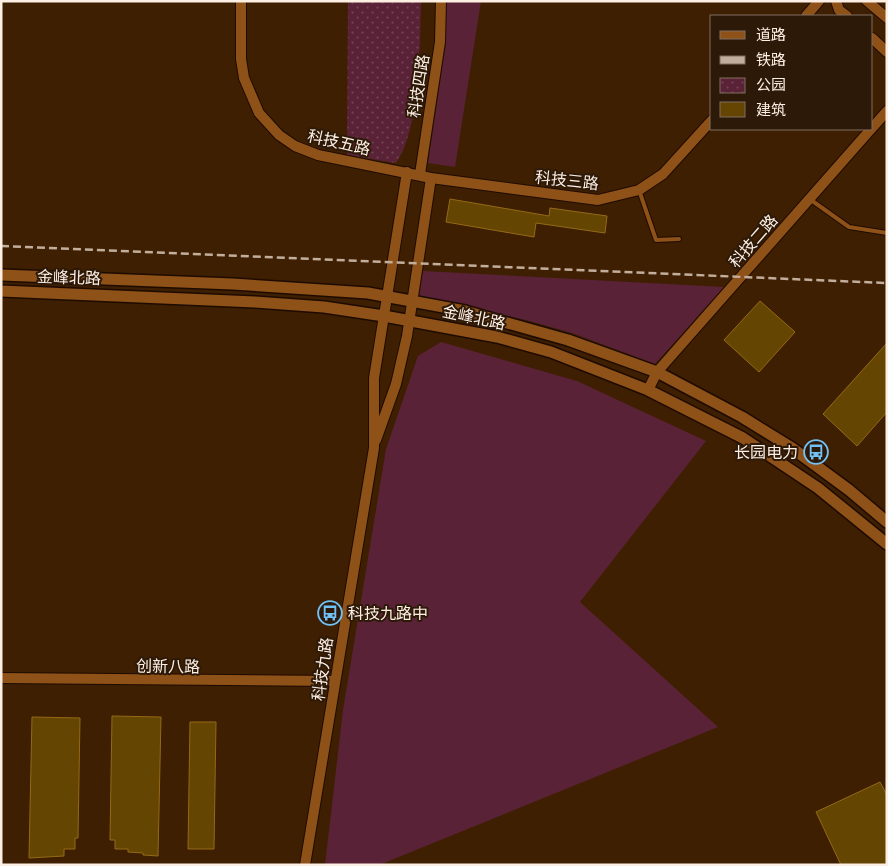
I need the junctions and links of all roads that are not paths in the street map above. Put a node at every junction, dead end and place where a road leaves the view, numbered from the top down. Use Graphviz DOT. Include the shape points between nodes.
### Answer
graph roads {
  1 [pos="241,1"];
  2 [pos="441,1"];
  3 [pos="819,1"];
  4 [pos="836,1"];
  5 [pos="867,1"];
  6 [pos="807,15"];
  7 [pos="845,15"];
  8 [pos="887,18"];
  9 [pos="873,39"];
  10 [pos="887,52"];
  11 [pos="887,111"];
  12 [pos="710,122"];
  13 [pos="873,127"];
  14 [pos="870,130"];
  15 [pos="407,172"];
  16 [pos="420,174"];
  17 [pos="432,178"];
  18 [pos="638,190"];
  19 [pos="810,199"];
  20 [pos="887,233"];
  21 [pos="679,239"];
  22 [pos="1,275"];
  23 [pos="1,291"];
  24 [pos="386,295"];
  25 [pos="413,301"];
  26 [pos="384,316"];
  27 [pos="409,321"];
  28 [pos="657,372"];
  29 [pos="648,390"];
  30 [pos="374,448"];
  31 [pos="887,522"];
  32 [pos="887,544"];
  33 [pos="1,678"];
  34 [pos="334,681"];
  35 [pos="305,865"];
  1 -- 15 [label="street, 科技五路" via="244,78 259,113 279,135 318,155"];
  2 -- 16 [label="street, 科技四路" via="440,42"];
  3 -- 6 [label="street"];
  4 -- 7 [label="street"];
  5 -- 8 [label="street"];
  9 -- 10 [label="street"];
  11 -- 13 [label="street, 科技二路"];
  12 -- 18 [label="street, 科技三路" via="663,174"];
  14 -- 19 [label="street, 科技二路"];
  15 -- 16 [label="street, 科技五路"];
  15 -- 24 [label="street"];
  16 -- 17 [label="street, 科技三路"];
  17 -- 18 [label="street, 科技三路" via="598,200"];
  17 -- 25 [label="street"];
  18 -- 21 [label="lane" via="656,240"];
  19 -- 20 [label="lane" via="849,227"];
  19 -- 28 [label="street, 科技二路"];
  22 -- 24 [label="main road, 金峰北路" via="234,284"];
  23 -- 26 [label="main road, 金峰北路" via="255,302"];
  24 -- 25 [label="main road, 金峰北路"];
  24 -- 26 [label="street"];
  25 -- 27 [label="street"];
  25 -- 28 [label="main road, 金峰北路" via="568,340"];
  26 -- 27 [label="main road, 金峰北路"];
  26 -- 30 [label="street, 科技九路" via="374,378"];
  27 -- 29 [label="main road, 金峰北路" via="551,352"];
  27 -- 30 [label="street, 科技九路" via="396,384"];
  28 -- 29 [label="street, 科技二路"];
  28 -- 31 [label="main road, 金峰北路" via="792,448"];
  29 -- 32 [label="main road, 金峰北路" via="712,421 768,454 818,488"];
  30 -- 34 [label="street, 科技九路"];
  33 -- 34 [label="street, 创新八路"];
  34 -- 35 [label="street, 科技九路"];
}
